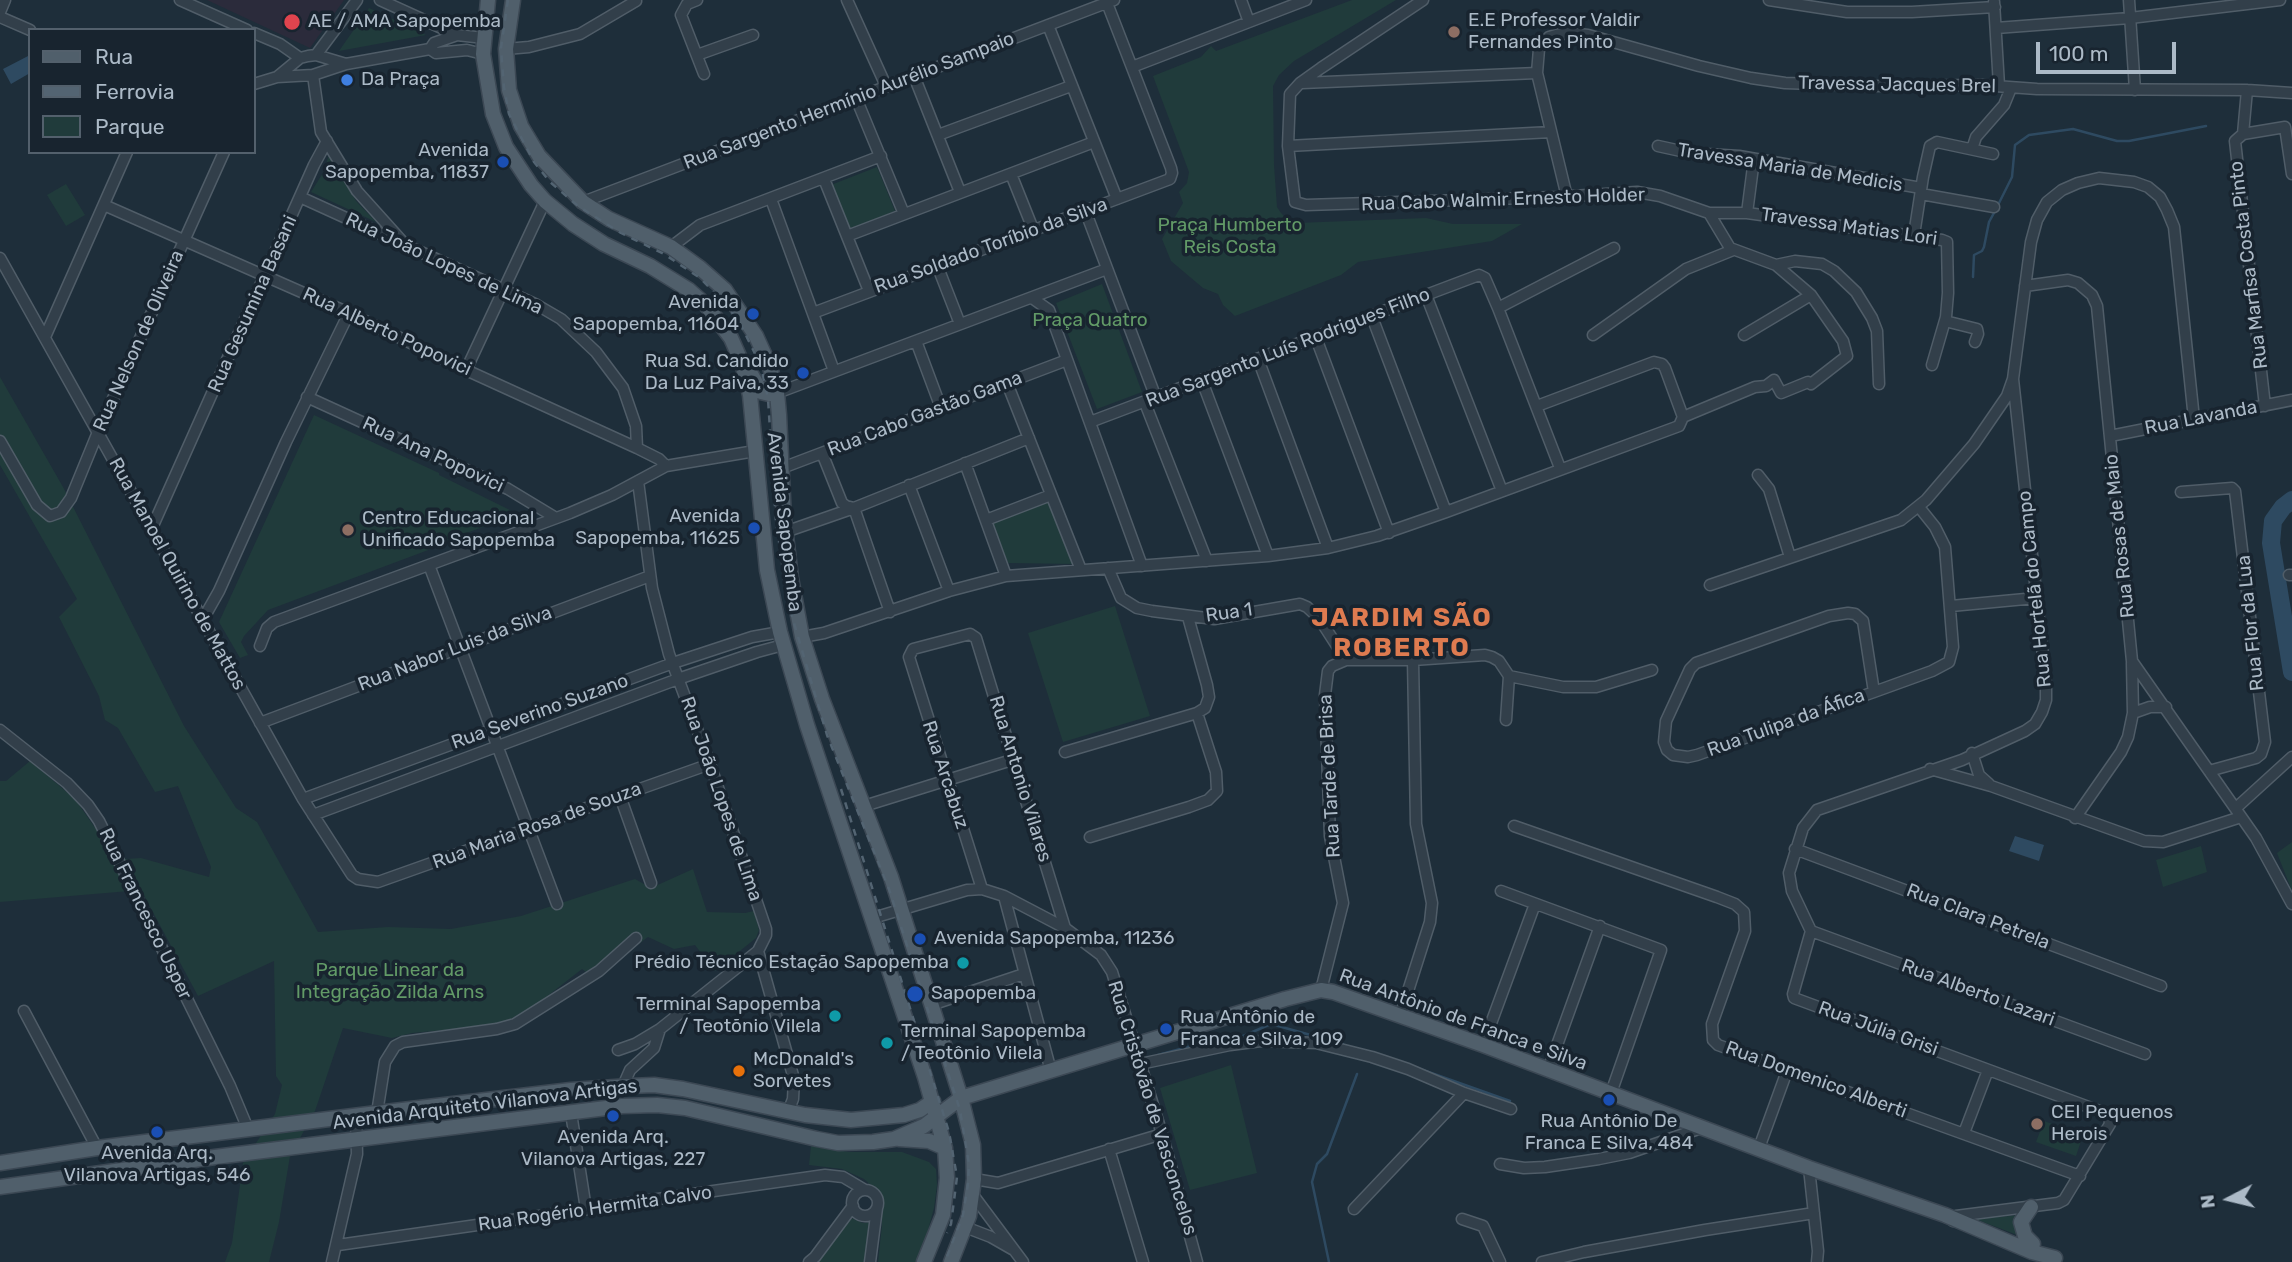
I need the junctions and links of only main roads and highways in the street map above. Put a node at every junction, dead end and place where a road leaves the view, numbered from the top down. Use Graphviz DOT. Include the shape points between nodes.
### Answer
graph roads {
  1 [pos="488,0"];
  2 [pos="513,0"];
  3 [pos="484,38"];
  4 [pos="506,55"];
  5 [pos="742,363"];
  6 [pos="777,393"];
  7 [pos="802,637"];
  8 [pos="781,638"];
  9 [pos="961,1098"];
  10 [pos="933,1101"];
  11 [pos="805,1115"];
  12 [pos="937,1117"];
  13 [pos="799,1135"];
  14 [pos="894,1139"];
  15 [pos="945,1148"];
  16 [pos="28,1159"];
  17 [pos="0,1163"];
  18 [pos="32,1183"];
  19 [pos="0,1187"];
  20 [pos="946,1195"];
  21 [pos="2031,1207"];
  22 [pos="1951,1217"];
  23 [pos="965,1227"];
  24 [pos="2033,1244"];
  25 [pos="2060,1260"];
  26 [pos="924,1262"];
  27 [pos="951,1262"];
  1 -- 3 [label="main road, Avenida Sapopemba"];
  2 -- 4 [label="main road, Avenida Sapopemba"];
  3 -- 4 [label="main road"];
  3 -- 5 [label="main road, Avenida Sapopemba" via="493,114 506,147 531,185 573,224 650,266 706,304 731,338"];
  4 -- 6 [label="main road, Avenida Sapopemba" via="509,90 521,126 539,156 583,202 671,247 717,283 756,336"];
  5 -- 6 [label="main road" via="761,392"];
  5 -- 8 [label="main road, Avenida Sapopemba" via="748,383 767,570"];
  6 -- 7 [label="main road, Avenida Sapopemba" via="785,532"];
  7 -- 8 [label="main road"];
  7 -- 9 [label="main road, Avenida Sapopemba" via="901,909"];
  8 -- 10 [label="main road, Avenida Sapopemba"];
  9 -- 12 [label="main road, Avenida Arquiteto Vilanova Artigas"];
  9 -- 22 [label="main road, Rua Antônio de Franca e Silva" via="1321,990"];
  9 -- 23 [label="main road, Avenida Sapopemba" via="973,1145 973,1195"];
  10 -- 11 [label="main road, Avenida Arquiteto Vilanova Artigas" via="891,1118"];
  10 -- 12 [label="main road, Avenida Sapopemba"];
  11 -- 13 [label="main road"];
  11 -- 16 [label="main road, Avenida Arquiteto Vilanova Artigas" via="683,1089 623,1086"];
  12 -- 14 [label="main road, Avenida Arquiteto Vilanova Artigas"];
  12 -- 15 [label="main road, Avenida Sapopemba"];
  13 -- 14 [label="main road, Avenida Arquiteto Vilanova Artigas" via="838,1143"];
  13 -- 18 [label="main road, Avenida Arquiteto Vilanova Artigas" via="685,1108 622,1106"];
  14 -- 15 [label="main road" via="929,1141"];
  15 -- 20 [label="main road, Avenida Sapopemba"];
  16 -- 17 [label="main road, Avenida Arquiteto Vilanova Artigas"];
  16 -- 18 [label="main road"];
  18 -- 19 [label="main road, Avenida Arquiteto Vilanova Artigas"];
  20 -- 23 [label="main road" via="948,1216"];
  20 -- 26 [label="main road, Avenida Sapopemba" via="939,1229"];
  21 -- 24 [label="main road" via="2021,1222"];
  22 -- 24 [label="main road, Rua Antônio de Franca e Silva"];
  22 -- 25 [label="main road, Rua Antônio de Franca e Silva"];
  23 -- 27 [label="main road, Avenida Sapopemba"];
  24 -- 25 [label="main road, Rua Antônio de Franca e Silva"];
}
